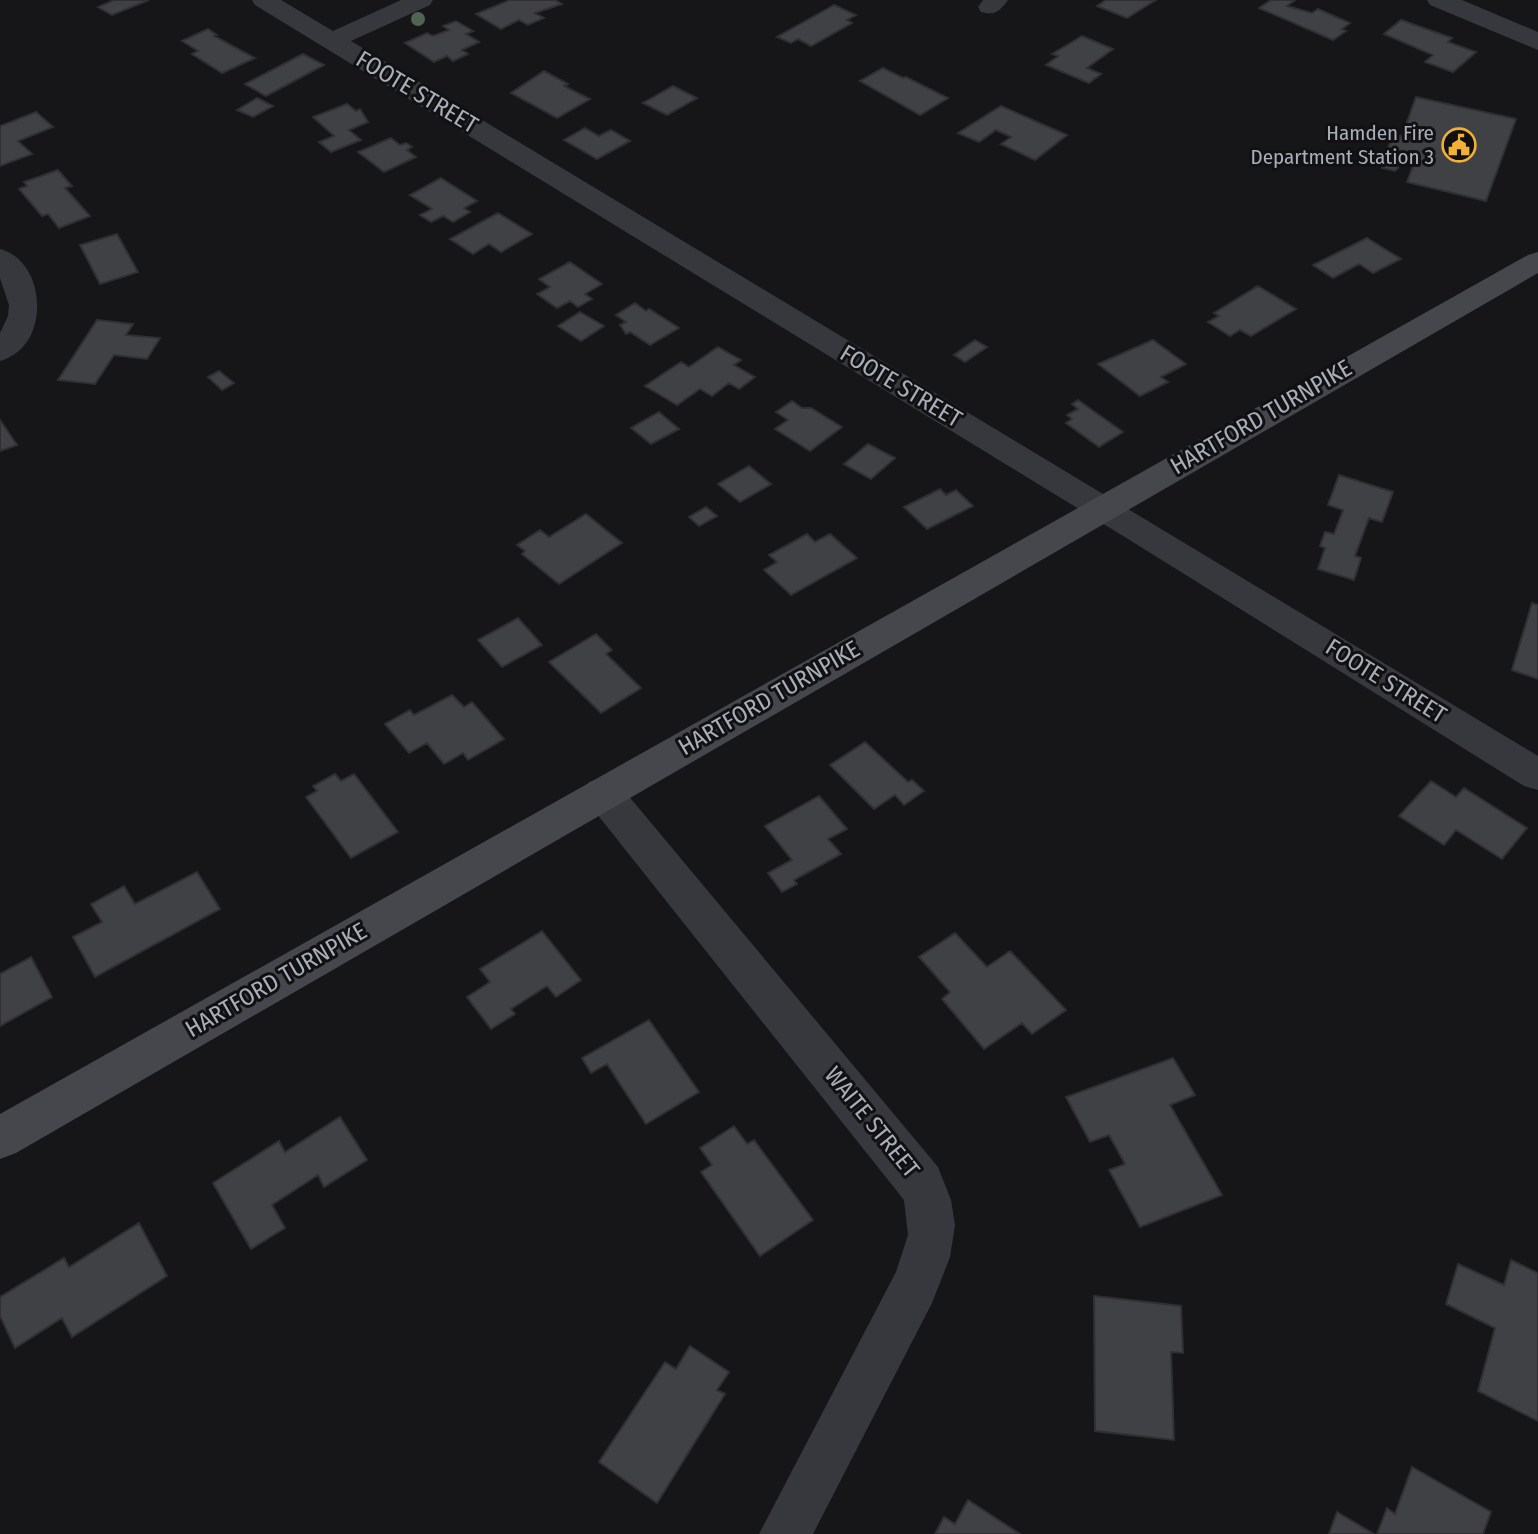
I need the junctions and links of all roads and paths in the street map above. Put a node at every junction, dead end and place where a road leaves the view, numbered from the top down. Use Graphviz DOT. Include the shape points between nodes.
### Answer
graph roads {
  1 [pos="264,0"];
  2 [pos="421,0"];
  3 [pos="1439,0"];
  4 [pos="331,41"];
  5 [pos="1538,42"];
  6 [pos="0,258"];
  7 [pos="1538,261"];
  8 [pos="0,351"];
  9 [pos="1103,508"];
  10 [pos="1538,775"];
  11 [pos="603,793"];
  12 [pos="0,1138"];
  13 [pos="785,1534"];
  1 -- 4 [label="street, FOOTE STREET"];
  2 -- 4 [label="street"];
  3 -- 5 [label="street"];
  4 -- 9 [label="street, FOOTE STREET"];
  6 -- 8 [label="street" via="15,274 25,298 23,319 13,340"];
  7 -- 9 [label="main road, HARTFORD TURNPIKE"];
  9 -- 10 [label="street, FOOTE STREET"];
  9 -- 11 [label="main road, HARTFORD TURNPIKE"];
  11 -- 12 [label="main road, HARTFORD TURNPIKE"];
  11 -- 13 [label="street, WAITE STREET" via="922,1183 934,1219 931,1244 915,1286"];
}
